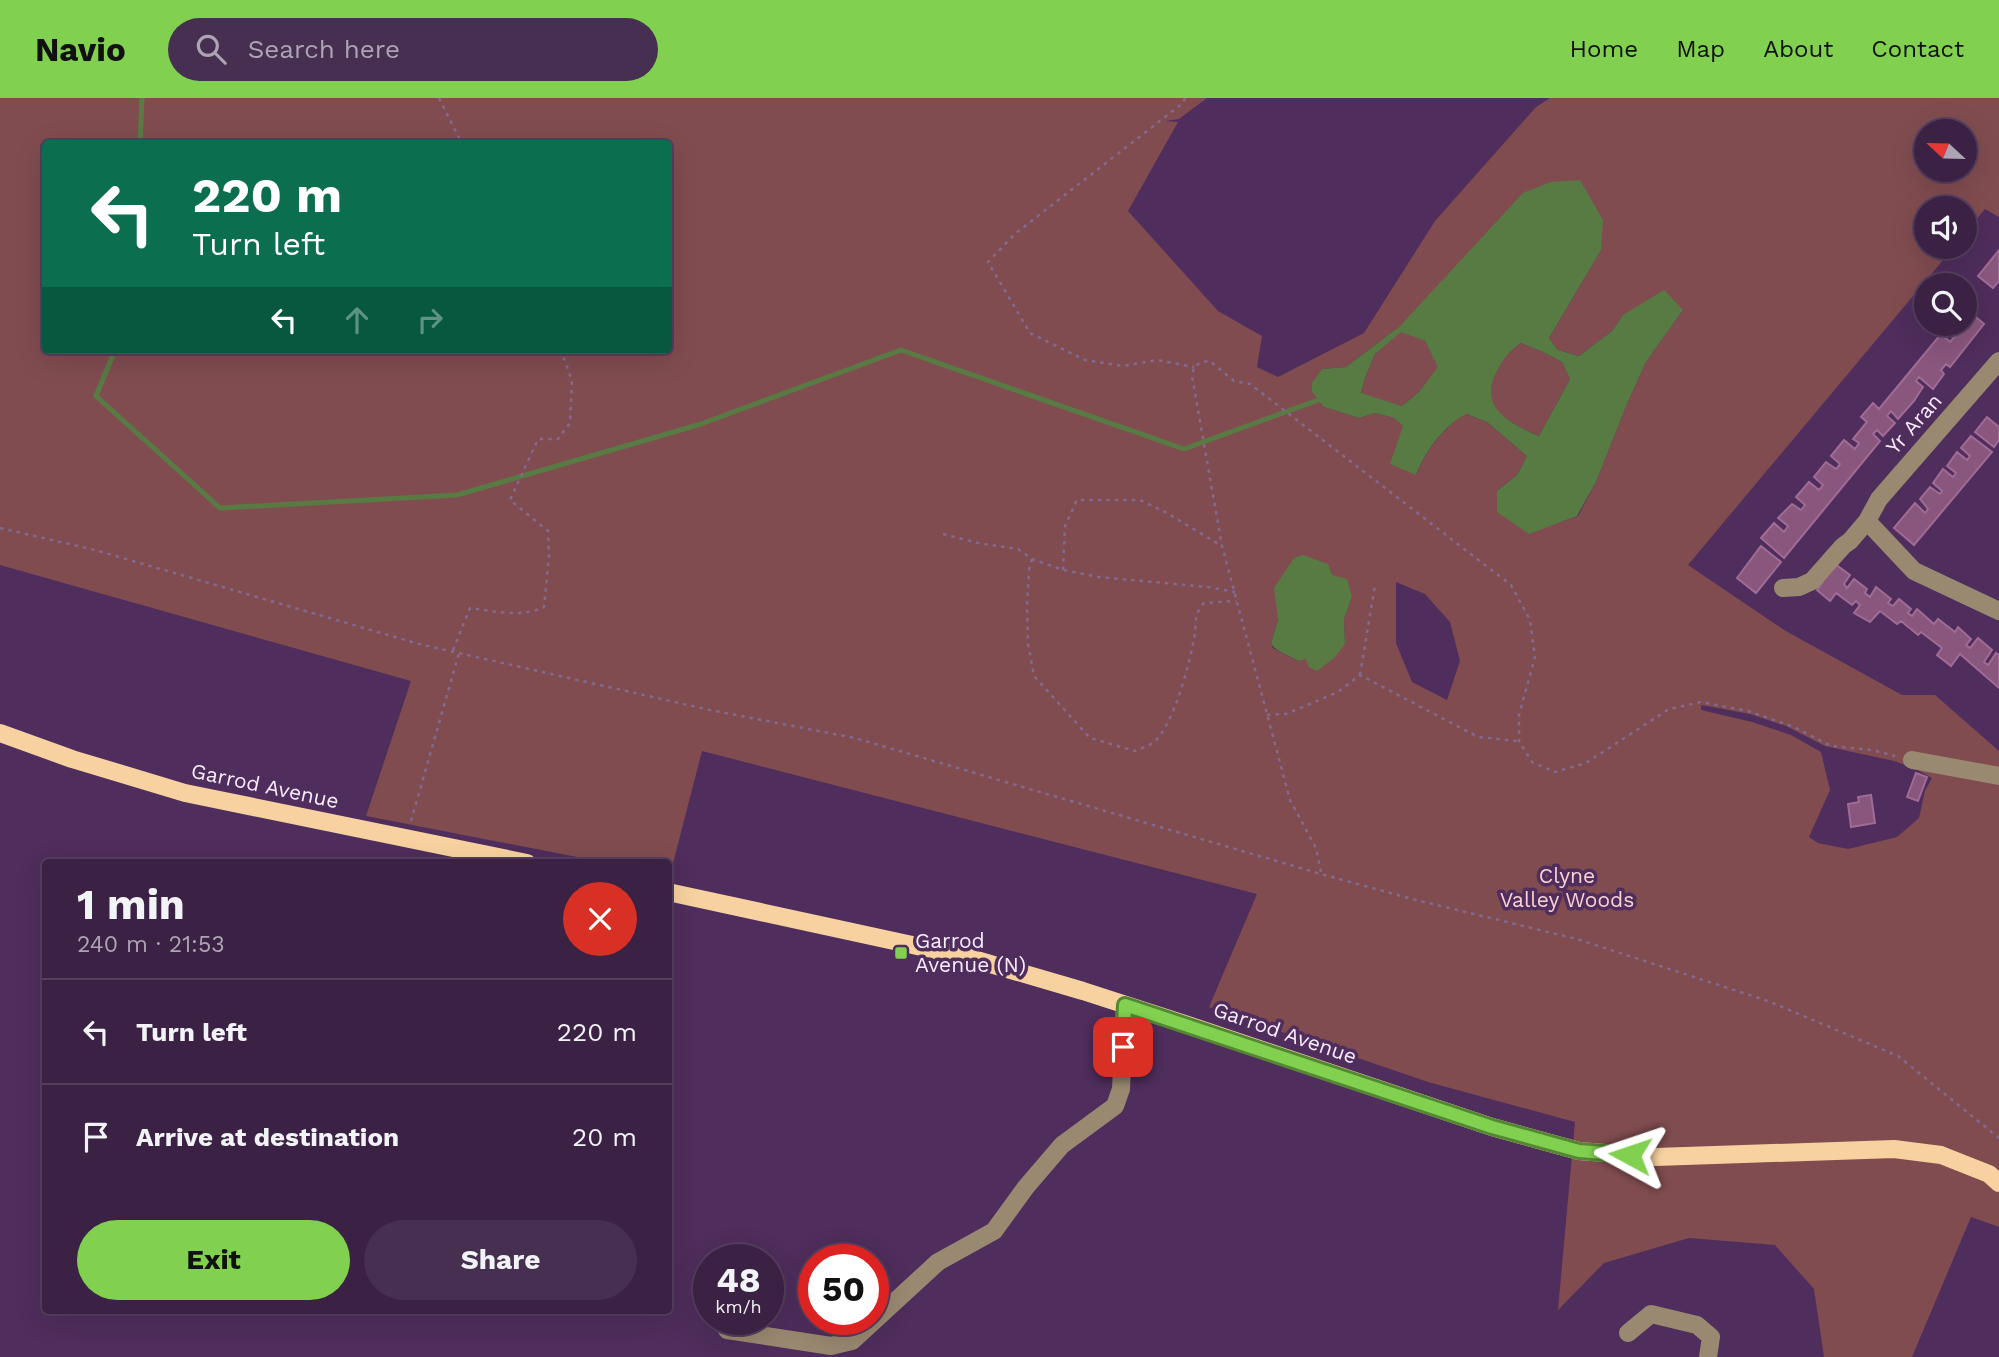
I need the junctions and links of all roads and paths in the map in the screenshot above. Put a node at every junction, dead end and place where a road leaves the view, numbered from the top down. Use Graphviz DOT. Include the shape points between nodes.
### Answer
graph roads {
  1 [pos="439,98"];
  2 [pos="1185,98"];
  3 [pos="459,140"];
  4 [pos="562,354"];
  5 [pos="1999,361"];
  6 [pos="1194,367"];
  7 [pos="1867,521"];
  8 [pos="0,528"];
  9 [pos="943,534"];
  10 [pos="1222,546"];
  11 [pos="1032,559"];
  12 [pos="1063,570"];
  13 [pos="1375,585"];
  14 [pos="1783,588"];
  15 [pos="1235,592"];
  16 [pos="1237,601"];
  17 [pos="1999,611"];
  18 [pos="452,652"];
  19 [pos="459,653"];
  20 [pos="1360,675"];
  21 [pos="1267,715"];
  22 [pos="0,733"];
  23 [pos="1519,741"];
  24 [pos="1912,760"];
  25 [pos="1999,776"];
  26 [pos="407,838"];
  27 [pos="508,859"];
  28 [pos="1321,874"];
  29 [pos="672,893"];
  30 [pos="1125,1005"];
  31 [pos="1999,1138"];
  32 [pos="1999,1182"];
  33 [pos="1629,1333"];
  34 [pos="760,1335"];
  35 [pos="848,1349"];
  36 [pos="1708,1357"];
  1 -- 3 [label="path"];
  2 -- 6 [label="path" via="1016,233 988,262 1030,333 1085,360 1123,366 1157,360"];
  4 -- 18 [label="path" via="572,381 570,423 558,439 538,439 510,500 548,531 544,607 521,613 470,608"];
  5 -- 7 [label="street, Yr Aran" via="1878,499"];
  6 -- 10 [label="path"];
  6 -- 23 [label="path" via="1210,361 1234,381 1250,384 1511,585 1530,620 1535,657 1519,715"];
  7 -- 14 [label="street, Yr Aran" via="1812,581"];
  7 -- 17 [label="street" via="1914,571"];
  8 -- 18 [label="path" via="95,550"];
  9 -- 11 [label="path" via="1018,549"];
  10 -- 12 [label="path" via="1140,500 1077,500 1065,526"];
  10 -- 15 [label="path"];
  11 -- 12 [label="path"];
  11 -- 16 [label="path" via="1027,619 1034,676 1090,738 1135,751 1154,742 1170,718 1194,639 1197,611 1204,603"];
  12 -- 15 [label="path"];
  13 -- 20 [label="path"];
  15 -- 16 [label="path"];
  16 -- 21 [label="path"];
  18 -- 19 [label="path"];
  19 -- 26 [label="path"];
  19 -- 28 [label="path" via="855,738"];
  20 -- 21 [label="path" via="1338,692 1286,714"];
  20 -- 23 [label="path" via="1478,737"];
  21 -- 28 [label="path" via="1290,800 1316,848"];
  22 -- 26 [label="main road, Garrod Avenue" via="185,793"];
  23 -- 24 [label="path" via="1532,762 1555,772 1586,762 1669,709 1701,702 1748,711 1831,746"];
  24 -- 25 [label="street"];
  26 -- 27 [label="main road, Garrod Avenue"];
  28 -- 31 [label="path" via="1577,940 1768,1001 1898,1056"];
  29 -- 30 [label="main road, Garrod Avenue" via="963,956"];
  30 -- 32 [label="main road, Garrod Avenue" via="1492,1127 1579,1151 1656,1157 1894,1149 1941,1155"];
  30 -- 35 [label="street" via="1121,1089 1115,1106 1062,1145 994,1231 938,1262"];
  33 -- 36 [label="street" via="1651,1314 1697,1325 1711,1337"];
  34 -- 35 [label="street"];
}
